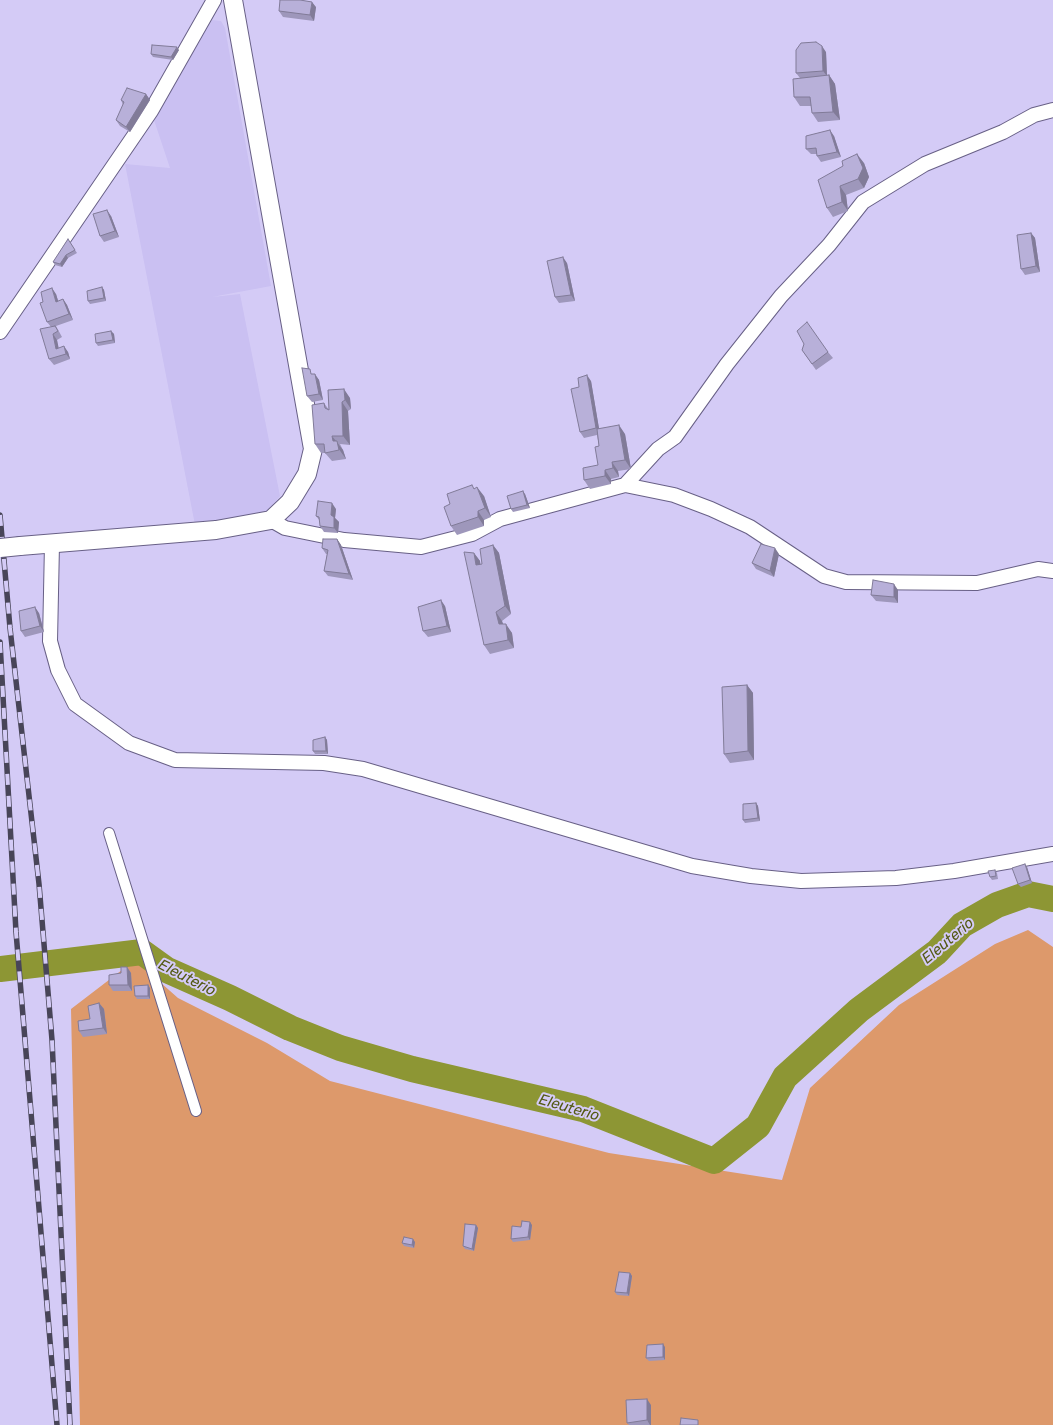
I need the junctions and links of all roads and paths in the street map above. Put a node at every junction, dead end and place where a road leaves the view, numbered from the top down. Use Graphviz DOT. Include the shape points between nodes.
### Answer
graph roads {
  1 [pos="214,0"];
  2 [pos="233,0"];
  3 [pos="1053,110"];
  4 [pos="0,332"];
  5 [pos="625,485"];
  6 [pos="271,520"];
  7 [pos="52,544"];
  8 [pos="0,548"];
  9 [pos="1053,571"];
  10 [pos="109,833"];
  11 [pos="1053,854"];
  12 [pos="196,1110"];
  1 -- 4 [label="street" via="146,118"];
  2 -- 6 [label="street" via="312,449 307,474 290,502"];
  3 -- 5 [label="street" via="1034,115 1004,132 925,164 863,202 829,246 781,296 675,437 658,449"];
  5 -- 6 [label="street" via="500,519 472,534 421,547 344,540 285,528"];
  5 -- 9 [label="street" via="674,495 711,509 750,527 824,576 846,582 977,583 1038,569"];
  6 -- 7 [label="street" via="216,530"];
  7 -- 8 [label="street, bridge"];
  7 -- 11 [label="street" via="50,641 58,670 75,704 129,743 175,760 324,763 364,769 692,866 751,876 801,881 896,878"];
  10 -- 12 [label="street"];
}
